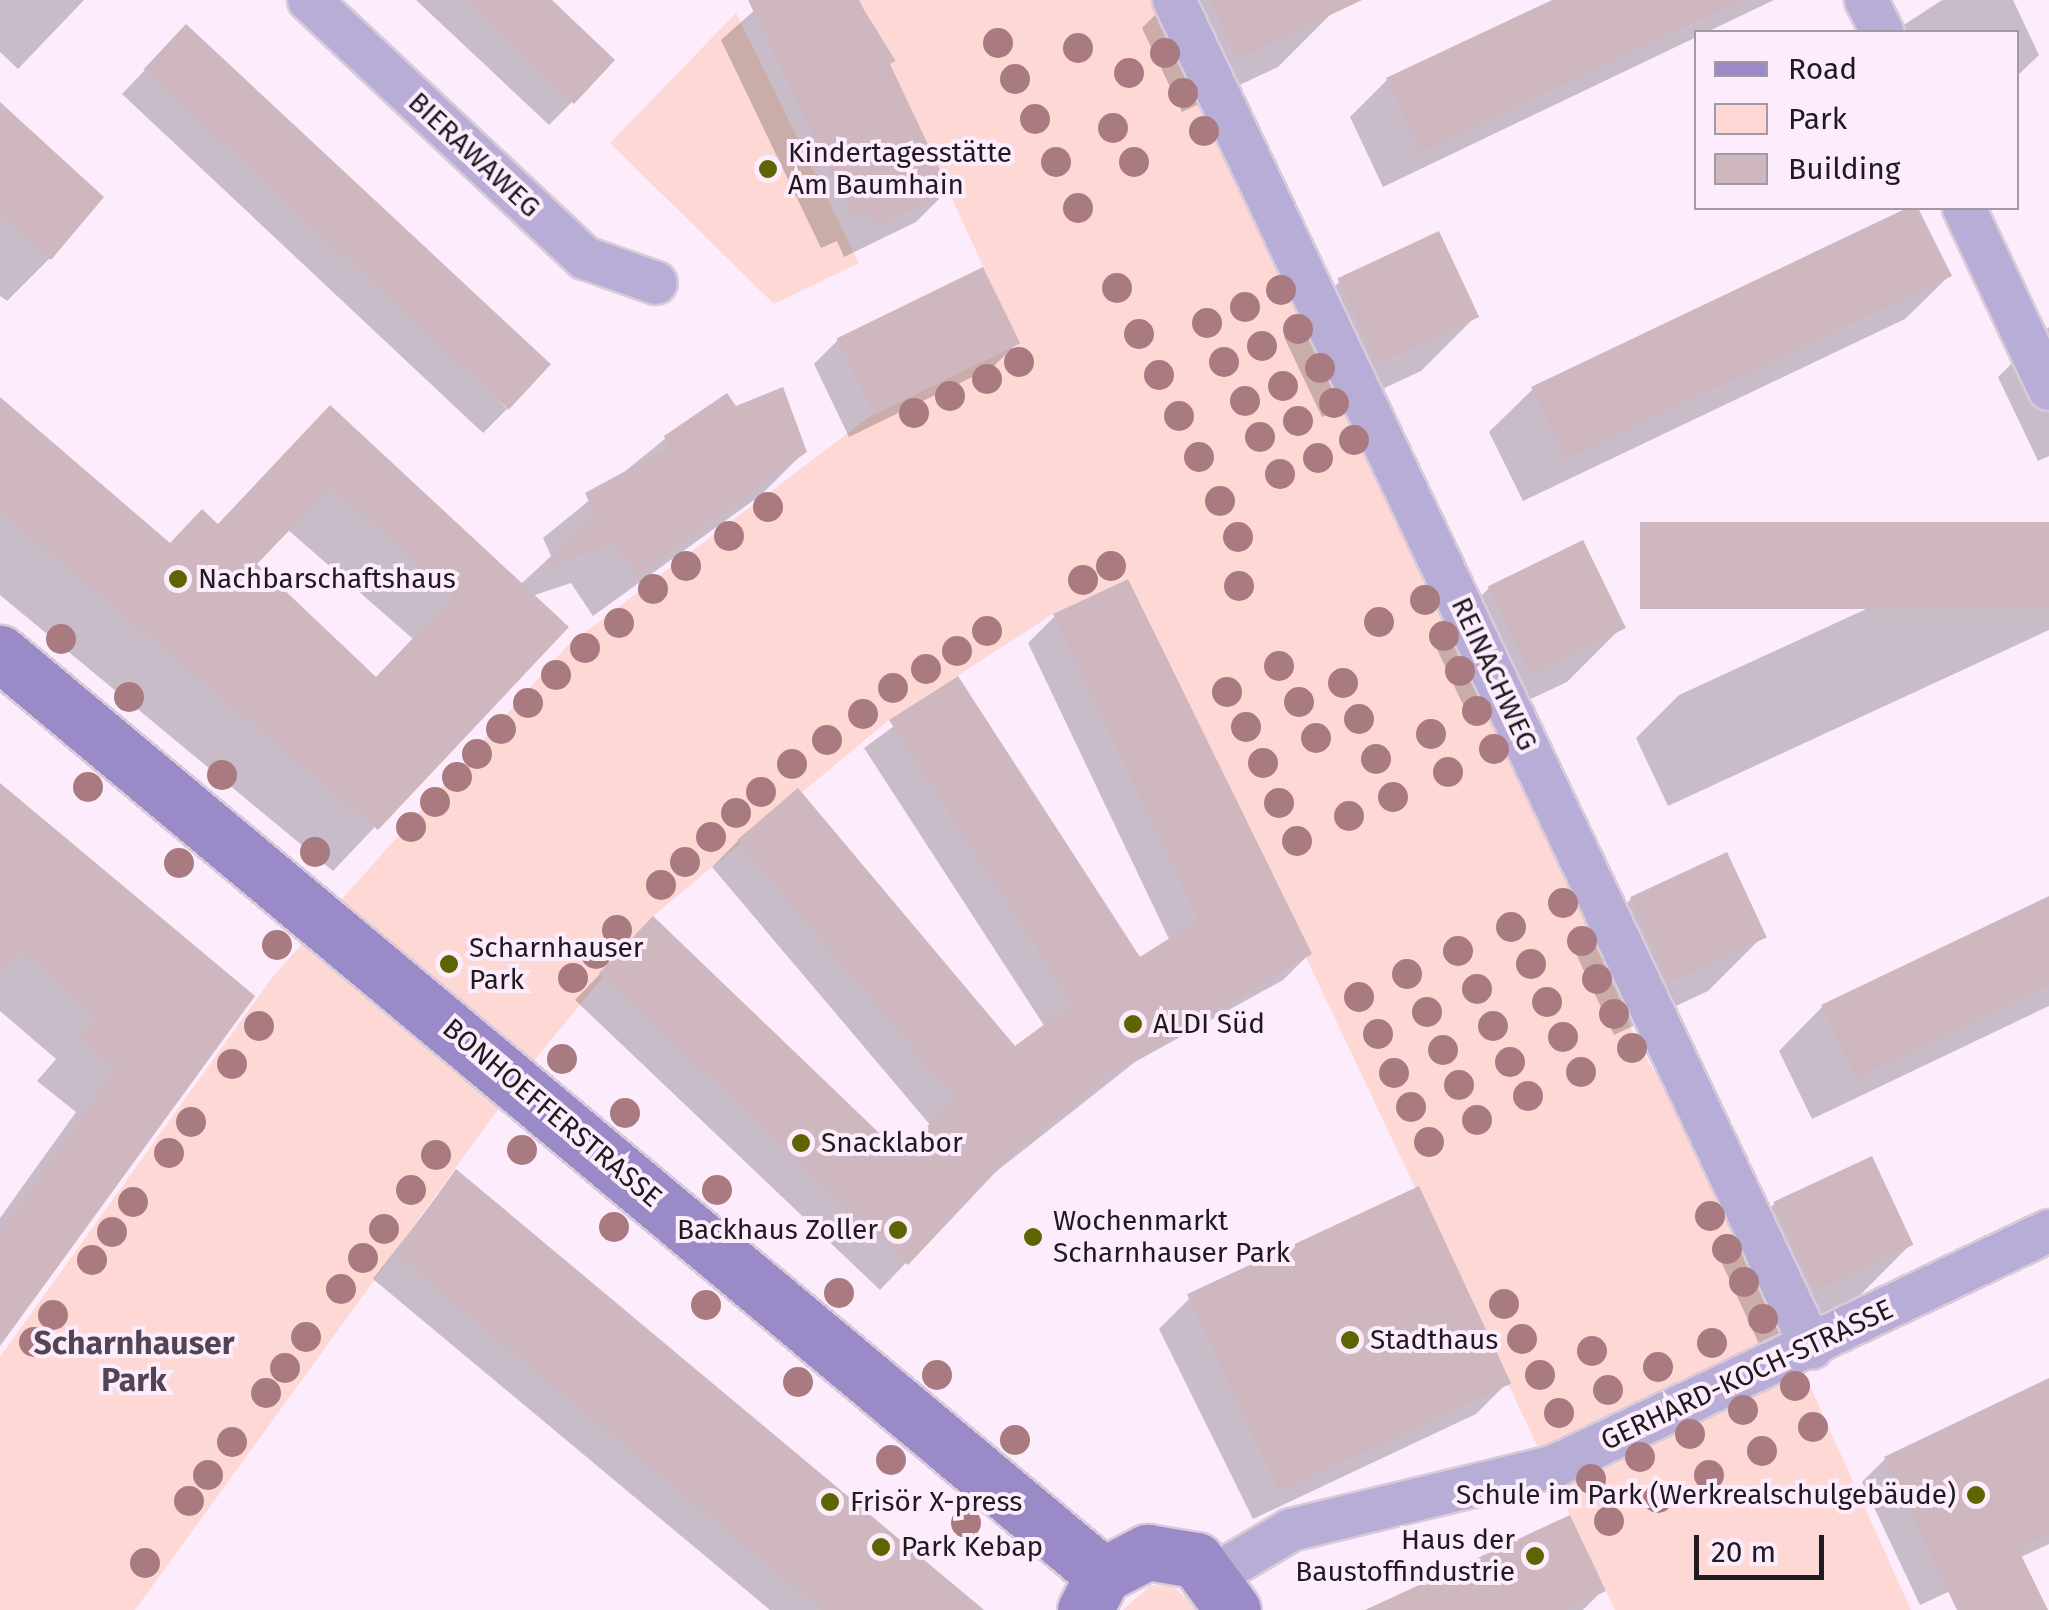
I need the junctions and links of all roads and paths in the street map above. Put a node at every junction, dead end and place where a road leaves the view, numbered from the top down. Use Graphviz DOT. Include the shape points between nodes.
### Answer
graph roads {
  1 [pos="309,0"];
  2 [pos="1174,0"];
  3 [pos="1866,0"];
  4 [pos="1881,30"];
  5 [pos="1965,210"];
  6 [pos="656,283"];
  7 [pos="2049,389"];
  8 [pos="0,653"];
  9 [pos="2049,1231"];
  10 [pos="1812,1348"];
  11 [pos="1094,1592"];
  12 [pos="1224,1593"];
  1 -- 6 [label="street, BIERAWAWEG" via="585,258"];
  2 -- 10 [label="street, REINACHWEG"];
  3 -- 4 [label="street"];
  5 -- 7 [label="street"];
  8 -- 11 [label="main road, BONHOEFFERSTRASSE"];
  9 -- 10 [label="street, GERHARD-KOCH-STRASSE"];
  10 -- 12 [label="street, GERHARD-KOCH-STRASSE" via="1554,1466 1291,1530"];
  11 -- 12 [label="main road" via="1147,1552 1184,1556"];
}
